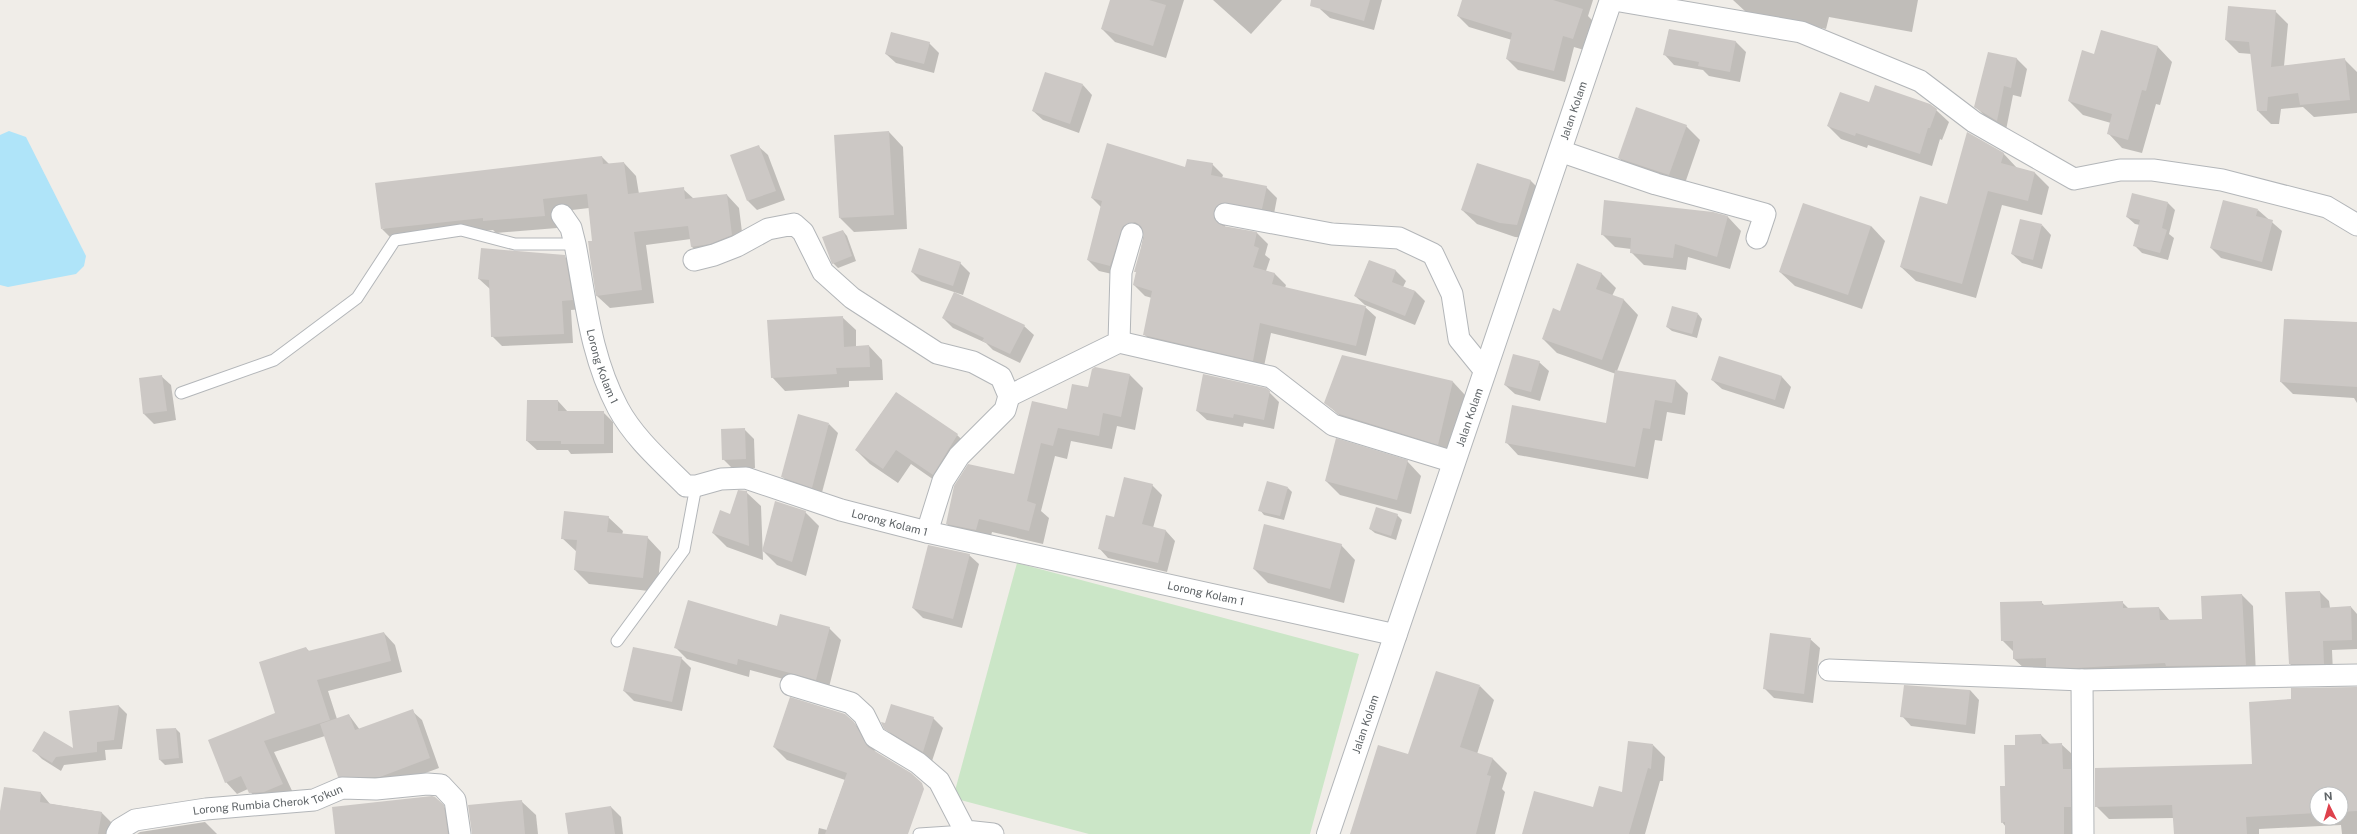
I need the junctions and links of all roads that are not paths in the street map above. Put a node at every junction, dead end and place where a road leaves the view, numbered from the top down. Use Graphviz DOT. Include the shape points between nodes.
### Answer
graph roads {
  1 [pos="1613,0"];
  2 [pos="1560,151"];
  3 [pos="1225,214"];
  4 [pos="562,215"];
  5 [pos="2357,225"];
  6 [pos="1132,234"];
  7 [pos="1757,238"];
  8 [pos="575,244"];
  9 [pos="694,260"];
  10 [pos="1119,342"];
  11 [pos="1485,371"];
  12 [pos="181,393"];
  13 [pos="1009,396"];
  14 [pos="1454,462"];
  15 [pos="696,486"];
  16 [pos="927,532"];
  17 [pos="1396,635"];
  18 [pos="617,641"];
  19 [pos="1829,670"];
  20 [pos="2357,675"];
  21 [pos="2082,680"];
  22 [pos="791,685"];
  23 [pos="965,831"];
  24 [pos="117,834"];
  25 [pos="460,834"];
  26 [pos="919,834"];
  27 [pos="993,834"];
  28 [pos="1328,834"];
  29 [pos="2082,834"];
  1 -- 2 [label="street, Jalan Kolam"];
  1 -- 5 [label="street" via="1801,32 1920,81 1974,122 2074,179 2120,170 2153,170 2222,180 2327,207"];
  2 -- 7 [label="street" via="1656,184 1766,214"];
  2 -- 11 [label="street, Jalan Kolam"];
  3 -- 11 [label="street" via="1332,234 1399,238 1433,254 1452,294 1459,339"];
  4 -- 8 [label="street, Lorong Kolam 1" via="571,228"];
  6 -- 10 [label="street" via="1120,272"];
  8 -- 12 [label="lane" via="515,244 461,230 395,240 357,298 274,360"];
  8 -- 15 [label="street, Lorong Kolam 1" via="592,345 618,409 646,446 686,486"];
  9 -- 13 [label="street" via="737,246 768,229 794,224 803,232 823,272 852,298 937,353 973,362 1001,377"];
  10 -- 13 [label="street"];
  10 -- 14 [label="street" via="1271,377 1333,425"];
  11 -- 14 [label="street, Jalan Kolam"];
  13 -- 16 [label="street" via="1005,410 960,456 943,481"];
  14 -- 17 [label="street, Jalan Kolam"];
  15 -- 16 [label="street, Lorong Kolam 1" via="721,479 746,478 841,510"];
  15 -- 18 [label="lane" via="684,550"];
  16 -- 17 [label="street, Lorong Kolam 1"];
  17 -- 28 [label="street, Jalan Kolam"];
  19 -- 21 [label="street"];
  20 -- 21 [label="street"];
  21 -- 29 [label="street"];
  22 -- 23 [label="street" via="852,703 864,715 875,737 918,763 939,781"];
  23 -- 26 [label="lane"];
  23 -- 27 [label="street"];
  24 -- 25 [label="street, Lorong Rumbia Cherok To'kun" via="120,829 135,820 206,809 314,800 342,788 376,789 427,784 441,785 455,800"];
}
